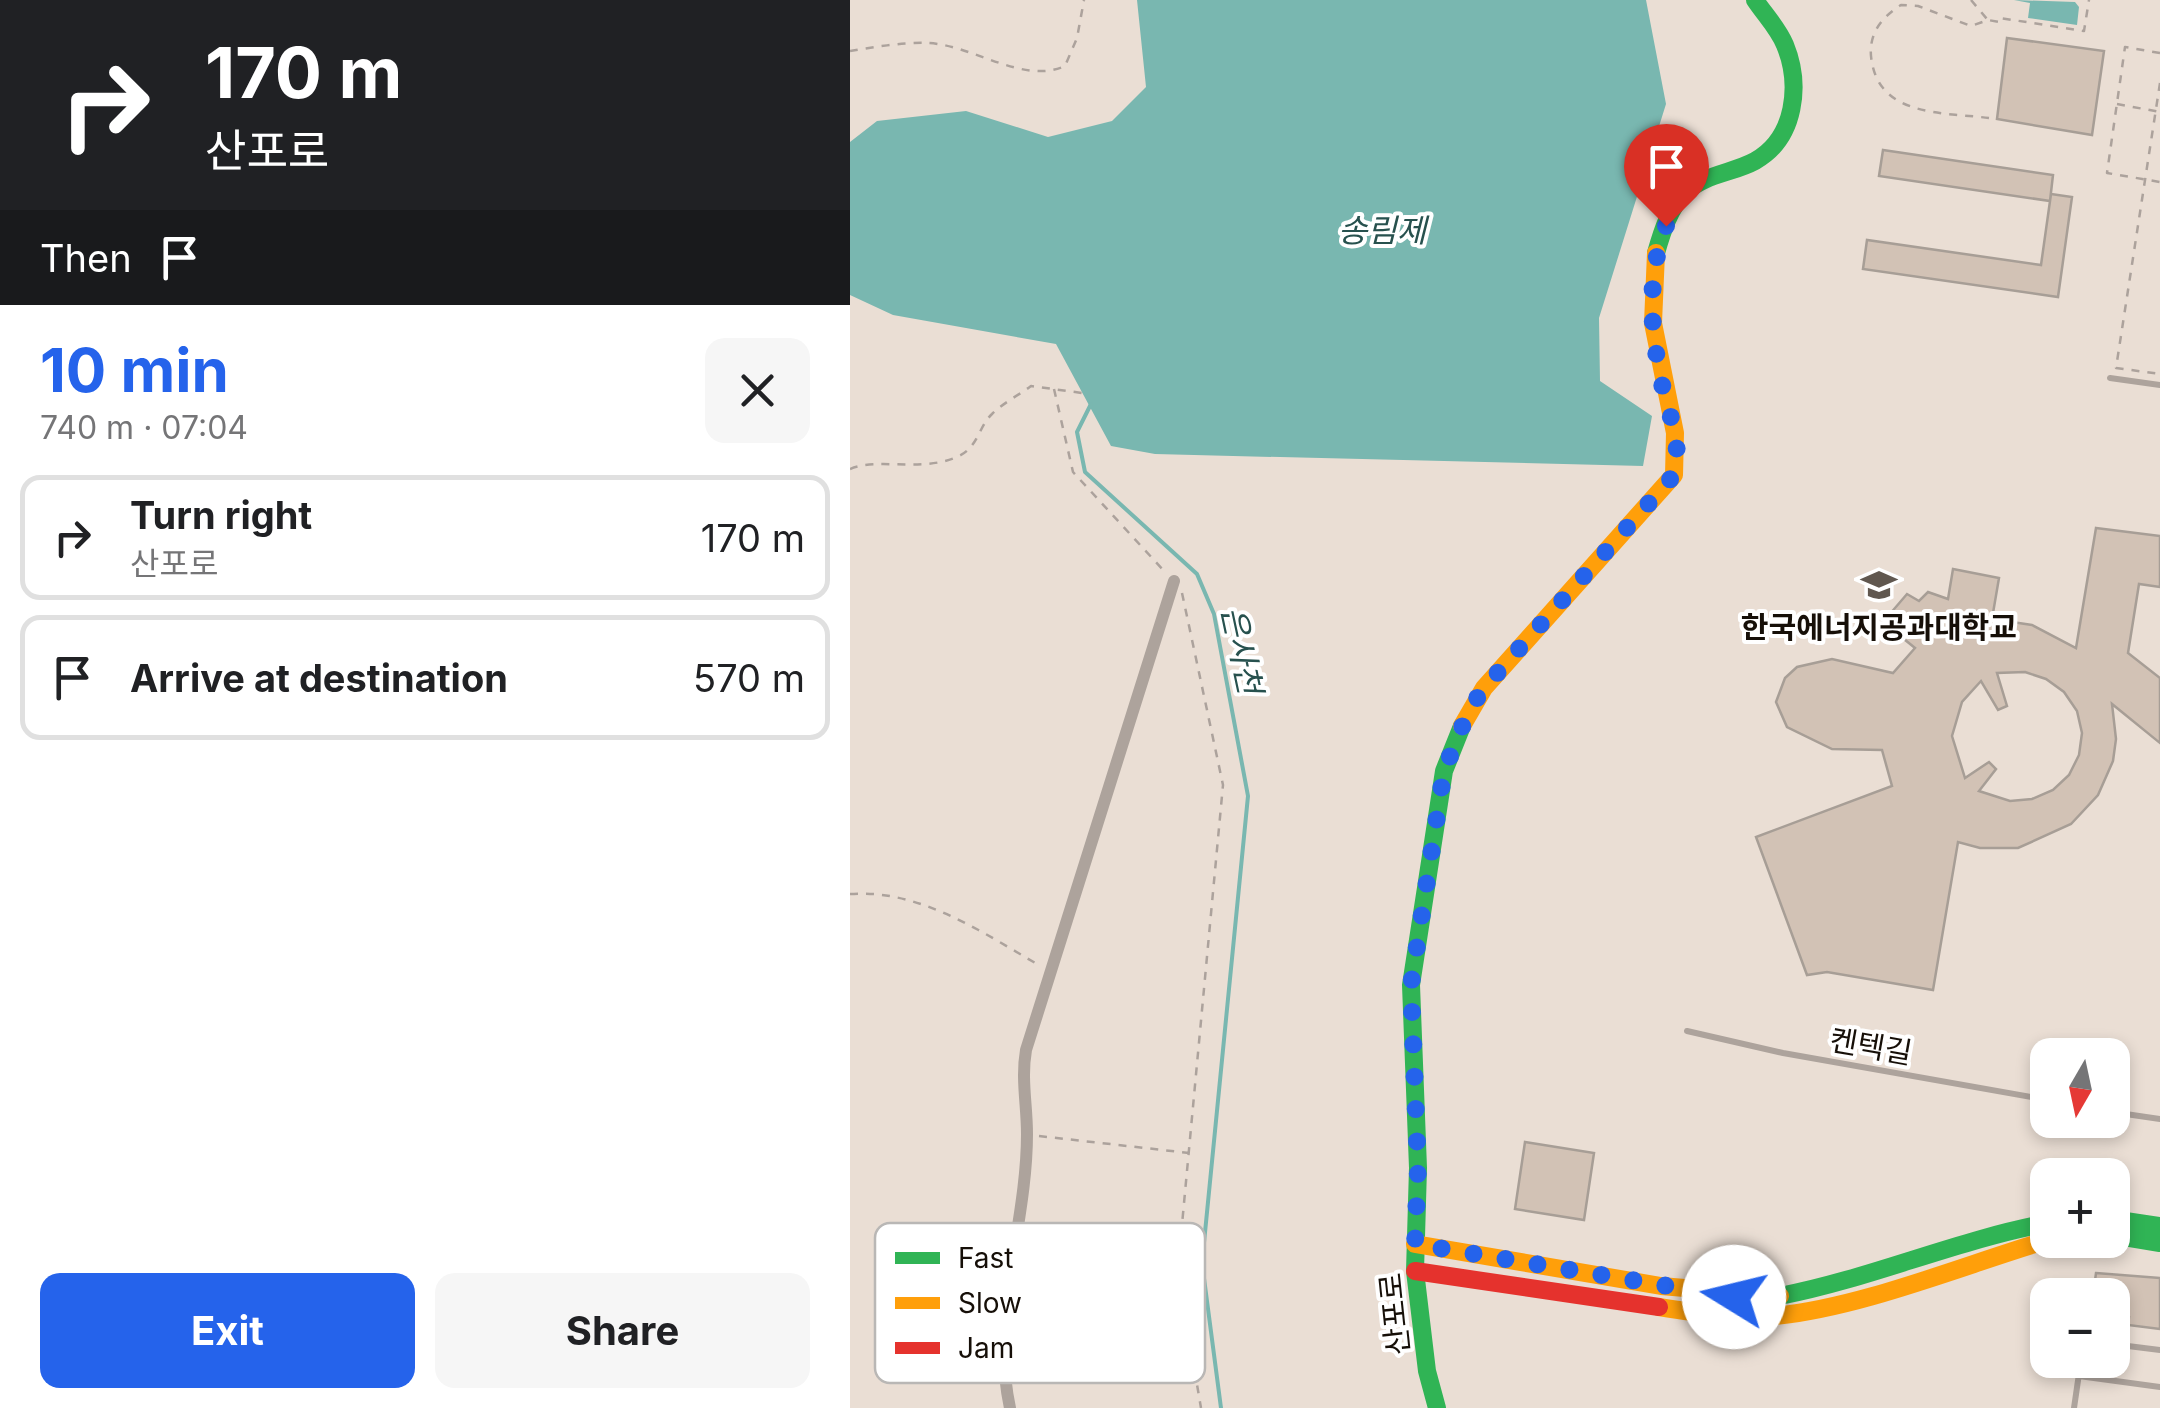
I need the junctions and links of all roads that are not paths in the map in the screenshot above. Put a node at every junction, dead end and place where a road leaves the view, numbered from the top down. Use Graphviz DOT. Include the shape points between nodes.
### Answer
graph roads {
  1 [pos="1755,0"];
  2 [pos="2110,378"];
  3 [pos="2160,385"];
  4 [pos="1174,581"];
  5 [pos="1687,1031"];
  6 [pos="2030,1097"];
  7 [pos="2130,1115"];
  8 [pos="2160,1119"];
  9 [pos="2130,1222"];
  10 [pos="1017,1223"];
  11 [pos="2030,1226"];
  12 [pos="2160,1226"];
  13 [pos="2130,1238"];
  14 [pos="2160,1242"];
  15 [pos="1415,1244"];
  16 [pos="2030,1245"];
  17 [pos="1415,1271"];
  18 [pos="2130,1346"];
  19 [pos="2160,1350"];
  20 [pos="2078,1378"];
  21 [pos="2093,1378"];
  22 [pos="2160,1387"];
  23 [pos="1437,1408"];
  24 [pos="2074,1408"];
  1 -- 15 [label="street, 산포로" via="1784,44 1794,100 1787,132 1762,157 1702,178 1674,204 1658,248 1650,309 1680,442 1674,475 1484,688 1444,771 1411,985"];
  2 -- 3 [label="lane"];
  4 -- 10 [label="street" via="1024,1061 1027,1134"];
  5 -- 6 [label="lane, 켄텍길"];
  7 -- 8 [label="lane"];
  9 -- 12 [label="street"];
  11 -- 15 [label="street" via="1837,1285 1769,1298"];
  13 -- 14 [label="street"];
  15 -- 17 [label="street, 산포로"];
  16 -- 17 [label="street" via="1774,1316 1713,1315"];
  17 -- 23 [label="street, 산포로"];
  18 -- 19 [label="lane"];
  20 -- 24 [label="lane"];
  21 -- 22 [label="lane"];
}
